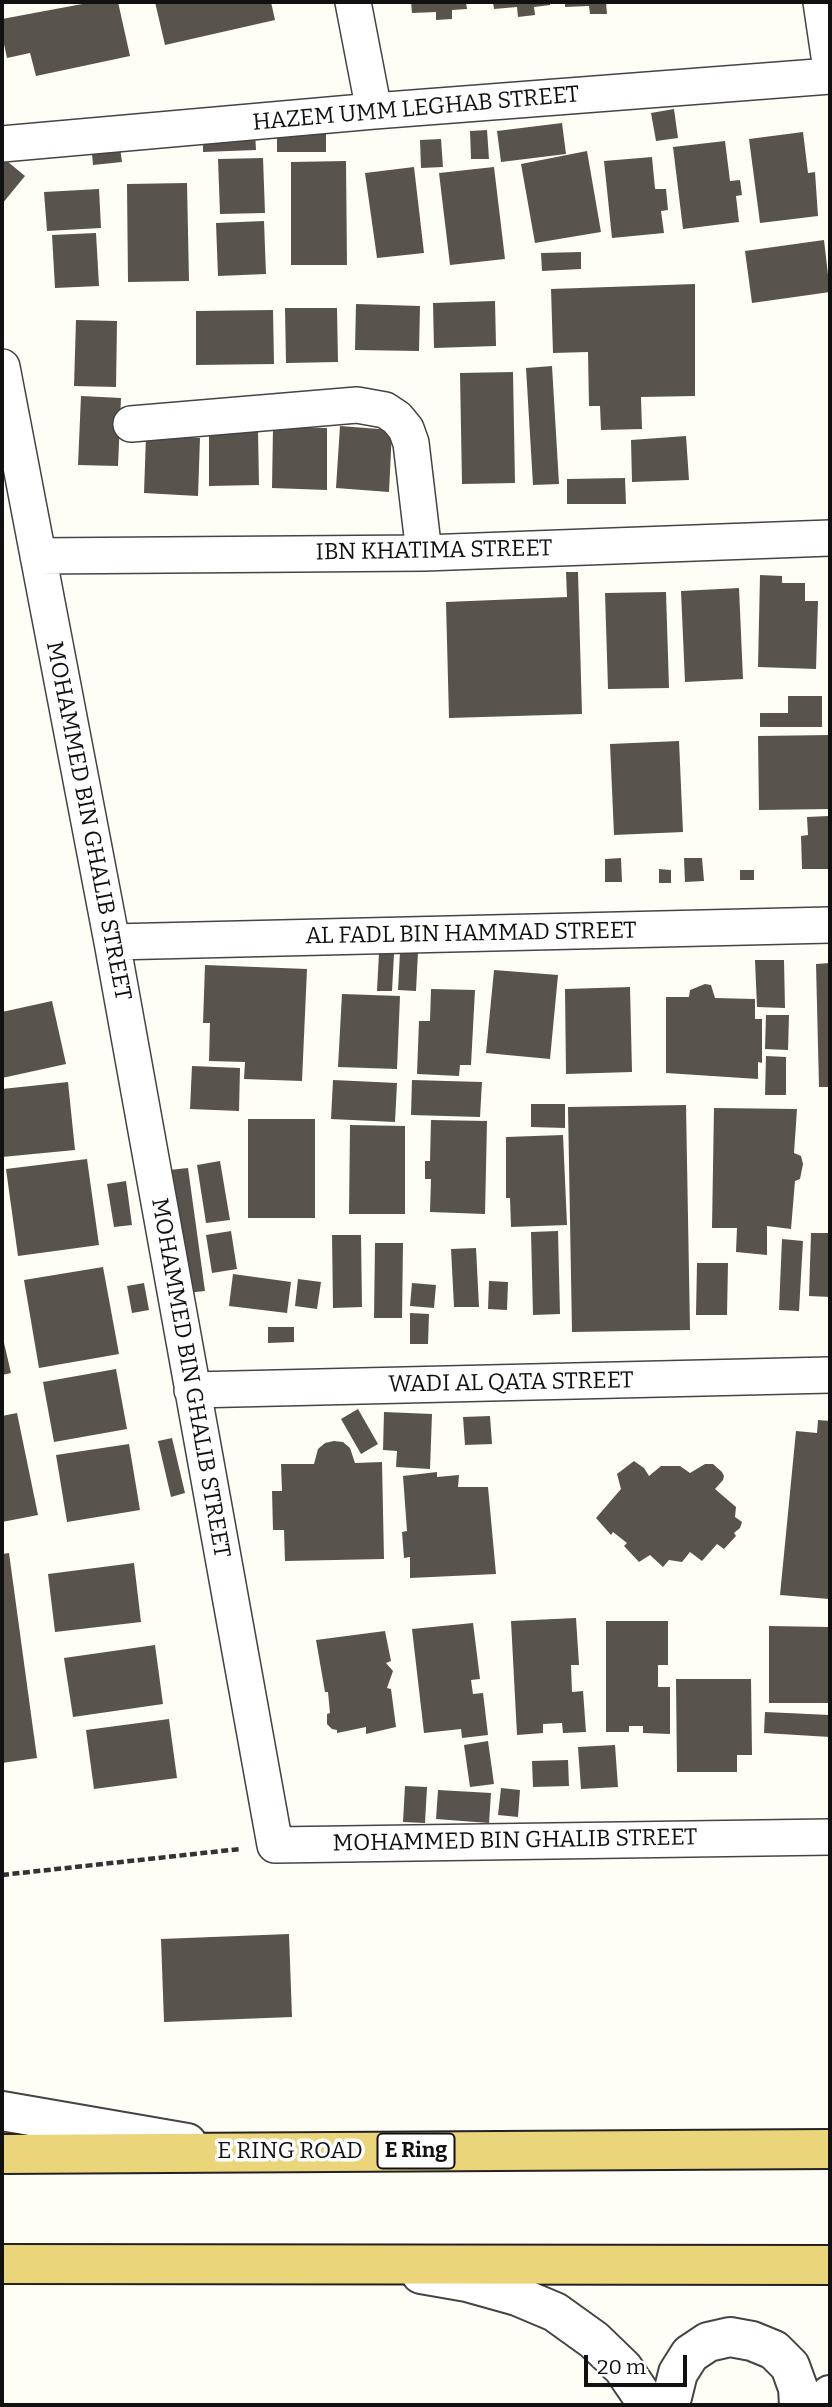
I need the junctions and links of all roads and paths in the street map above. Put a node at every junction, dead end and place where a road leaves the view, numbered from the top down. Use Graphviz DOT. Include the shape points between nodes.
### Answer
graph roads {
  1 [pos="353,2"];
  2 [pos="821,2"];
  3 [pos="830,63"];
  4 [pos="830,76"];
  5 [pos="374,111"];
  6 [pos="2,144"];
  7 [pos="2,367"];
  8 [pos="131,424"];
  9 [pos="830,538"];
  10 [pos="424,553"];
  11 [pos="38,556"];
  12 [pos="830,925"];
  13 [pos="112,942"];
  14 [pos="830,1375"];
  15 [pos="192,1390"];
  16 [pos="830,1837"];
  17 [pos="275,1845"];
  18 [pos="2,1875"];
  19 [pos="2,2111"];
  20 [pos="830,2149"];
  21 [pos="244,2152"];
  22 [pos="2,2154"];
  23 [pos="357,2263"];
  24 [pos="2,2264"];
  25 [pos="830,2265"];
  26 [pos="830,2395"];
  27 [pos="648,2405"];
  28 [pos="670,2405"];
  29 [pos="799,2405"];
  30 [pos="823,2405"];
  1 -- 5 [label="street"];
  2 -- 3 [label="street"];
  4 -- 5 [label="street, HAZEM UMM LEGHAB STREET"];
  5 -- 6 [label="street, HAZEM UMM LEGHAB STREET"];
  7 -- 11 [label="street, MOHAMMED BIN GHALIB STREET"];
  8 -- 10 [label="street" via="357,405 385,410 406,429 411,443"];
  9 -- 10 [label="street, IBN KHATIMA STREET"];
  10 -- 11 [label="street, IBN KHATIMA STREET"];
  11 -- 13 [label="street, MOHAMMED BIN GHALIB STREET"];
  12 -- 13 [label="street, AL FADL BIN HAMMAD STREET"];
  13 -- 15 [label="street, MOHAMMED BIN GHALIB STREET"];
  14 -- 15 [label="street, WADI AL QATA STREET"];
  15 -- 17 [label="street, MOHAMMED BIN GHALIB STREET"];
  16 -- 17 [label="street, MOHAMMED BIN GHALIB STREET"];
  17 -- 18 [label="path"];
  19 -- 21 [label="street"];
  20 -- 21 [label="main road, E RING ROAD / E Ring"];
  21 -- 22 [label="main road, E RING ROAD / E Ring"];
  23 -- 24 [label="main road"];
  23 -- 25 [label="main road"];
  23 -- 27 [label="street" via="467,2282 517,2295 555,2312 624,2368"];
  26 -- 30 [label="street"];
  28 -- 29 [label="street" via="678,2373 690,2354 708,2342 730,2337 774,2350 790,2366"];
}
